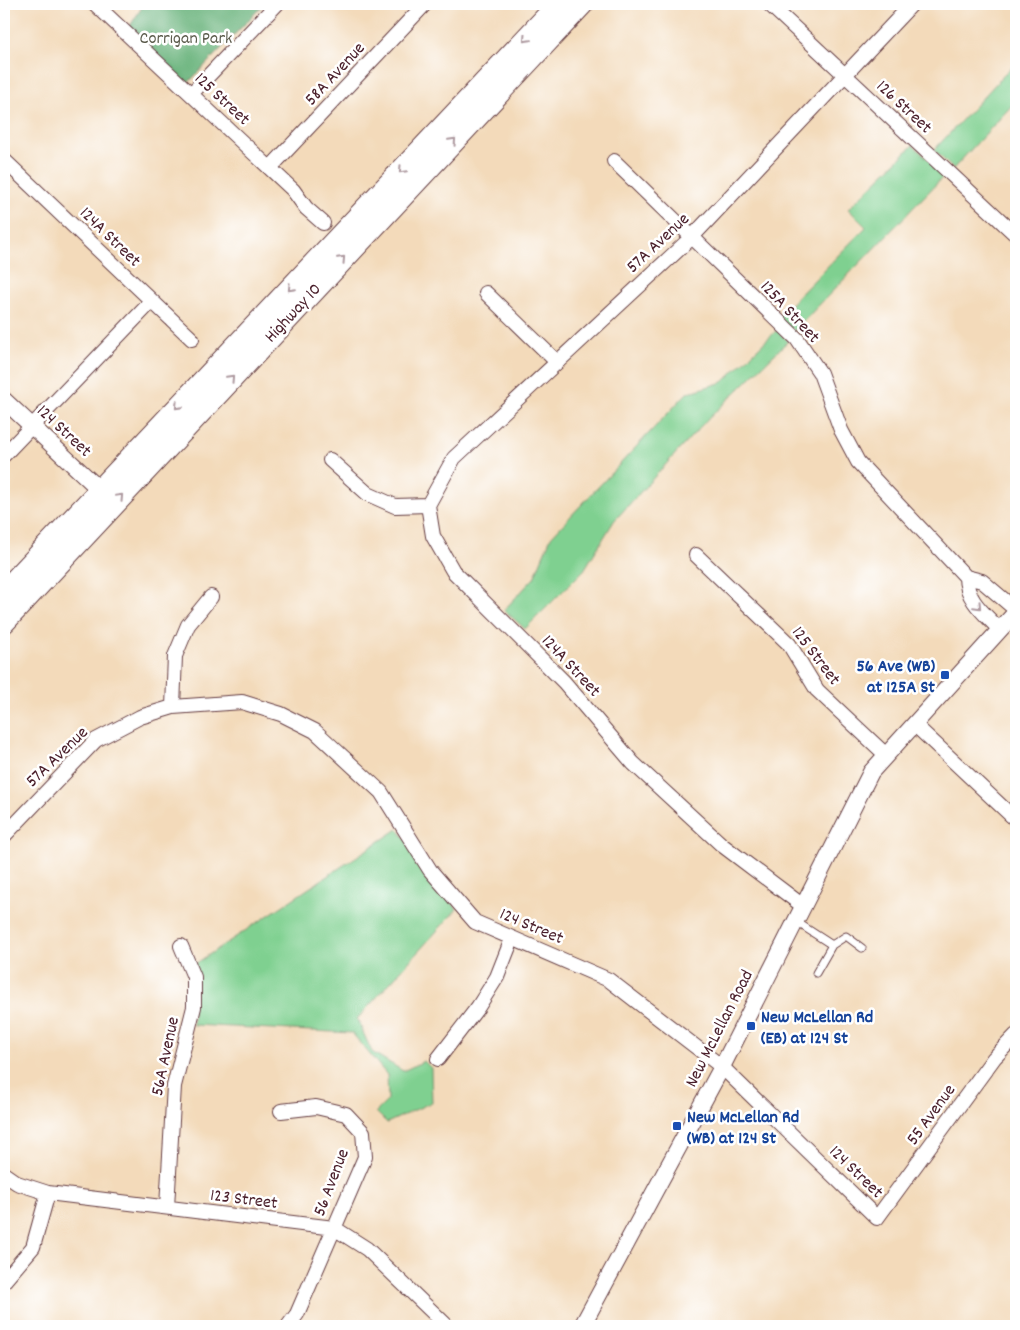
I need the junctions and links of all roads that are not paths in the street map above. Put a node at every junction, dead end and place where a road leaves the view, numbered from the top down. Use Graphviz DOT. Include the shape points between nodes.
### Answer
graph roads {
  1 [pos="95,4"];
  2 [pos="277,4"];
  3 [pos="425,4"];
  4 [pos="559,4"];
  5 [pos="582,4"];
  6 [pos="769,4"];
  7 [pos="912,4"];
  8 [pos="846,76"];
  9 [pos="191,94"];
  10 [pos="4,160"];
  11 [pos="614,161"];
  12 [pos="270,168"];
  13 [pos="323,223"];
  14 [pos="1014,229"];
  15 [pos="691,238"];
  16 [pos="486,293"];
  17 [pos="152,301"];
  18 [pos="192,339"];
  19 [pos="556,361"];
  20 [pos="4,400"];
  21 [pos="31,426"];
  22 [pos="4,455"];
  23 [pos="330,460"];
  24 [pos="99,489"];
  25 [pos="428,505"];
  26 [pos="696,555"];
  27 [pos="966,577"];
  28 [pos="4,592"];
  29 [pos="211,597"];
  30 [pos="4,608"];
  31 [pos="1016,611"];
  32 [pos="4,622"];
  33 [pos="1000,630"];
  34 [pos="173,707"];
  35 [pos="915,725"];
  36 [pos="886,755"];
  37 [pos="1016,820"];
  38 [pos="4,836"];
  39 [pos="803,906"];
  40 [pos="795,921"];
  41 [pos="512,939"];
  42 [pos="832,945"];
  43 [pos="181,946"];
  44 [pos="862,948"];
  45 [pos="816,972"];
  46 [pos="1016,1035"];
  47 [pos="438,1059"];
  48 [pos="722,1067"];
  49 [pos="281,1111"];
  50 [pos="4,1174"];
  51 [pos="48,1193"];
  52 [pos="167,1207"];
  53 [pos="877,1218"];
  54 [pos="334,1228"];
  55 [pos="4,1281"];
  56 [pos="288,1326"];
  57 [pos="447,1326"];
  58 [pos="582,1326"];
  1 -- 9 [label="street, 125 Street"];
  2 -- 9 [label="street"];
  3 -- 12 [label="street, 58A Avenue"];
  4 -- 24 [label="highway, Highway 10, one-way"];
  32 -- 5 [label="highway, Highway 10, one-way"];
  6 -- 8 [label="street, 126 Street"];
  7 -- 8 [label="street, 57A Avenue"];
  8 -- 14 [label="street, 126 Street"];
  8 -- 15 [label="street, 57A Avenue"];
  9 -- 12 [label="street, 125 Street"];
  10 -- 17 [label="street, 124A Street"];
  11 -- 15 [label="street, 125A Street"];
  12 -- 13 [label="street, 125 Street"];
  15 -- 19 [label="street, 57A Avenue"];
  15 -- 27 [label="street, 125A Street" via="797,339 820,373 841,430 858,462"];
  16 -- 19 [label="street"];
  17 -- 18 [label="street, 124A Street"];
  17 -- 21 [label="street"];
  19 -- 25 [label="street, 57A Avenue" via="454,458"];
  20 -- 21 [label="street, 124 Street"];
  21 -- 22 [label="street"];
  21 -- 24 [label="street, 124 Street"];
  23 -- 25 [label="street" via="368,494 395,506"];
  24 -- 28 [label="highway, Highway 10"];
  24 -- 30 [label="highway" via="93,512"];
  25 -- 39 [label="street, 124A Street" via="433,536 453,571 564,682 633,763 722,845"];
  26 -- 36 [label="street, 125 Street" via="788,644 817,690"];
  27 -- 31 [label="street, 125A Street" via="982,581"];
  27 -- 33 [label="street, 125A Street, one-way" via="971,599"];
  29 -- 34 [label="street" via="188,625 175,656"];
  31 -- 33 [label="street"];
  33 -- 35 [label="street"];
  34 -- 38 [label="street, 57A Avenue" via="140,717 96,740"];
  34 -- 41 [label="street, 124 Street" via="242,702 281,714 315,731 381,792 430,870 474,922"];
  35 -- 36 [label="street"];
  35 -- 37 [label="street"];
  36 -- 39 [label="street, New McLellan Road" via="871,772"];
  39 -- 40 [label="street, New McLellan Road"];
  40 -- 42 [label="lane"];
  40 -- 48 [label="street, New McLellan Road"];
  41 -- 47 [label="street" via="497,977"];
  41 -- 48 [label="street, 124 Street" via="608,980"];
  42 -- 44 [label="lane" via="846,936"];
  42 -- 45 [label="lane"];
  43 -- 52 [label="street, 56A Avenue" via="194,977 194,1007 174,1086"];
  46 -- 53 [label="street, 55 Avenue" via="994,1058"];
  48 -- 53 [label="street, 124 Street"];
  48 -- 58 [label="street, New McLellan Road"];
  49 -- 54 [label="street, 56 Avenue" via="316,1107 346,1114 363,1132 365,1157"];
  50 -- 51 [label="street, 123 Street" via="17,1183"];
  51 -- 52 [label="street, 123 Street"];
  51 -- 55 [label="street" via="33,1247"];
  52 -- 54 [label="street, 123 Street"];
  54 -- 56 [label="street, 56 Avenue" via="297,1314"];
  54 -- 57 [label="street, 123 Street" via="366,1249"];
}
